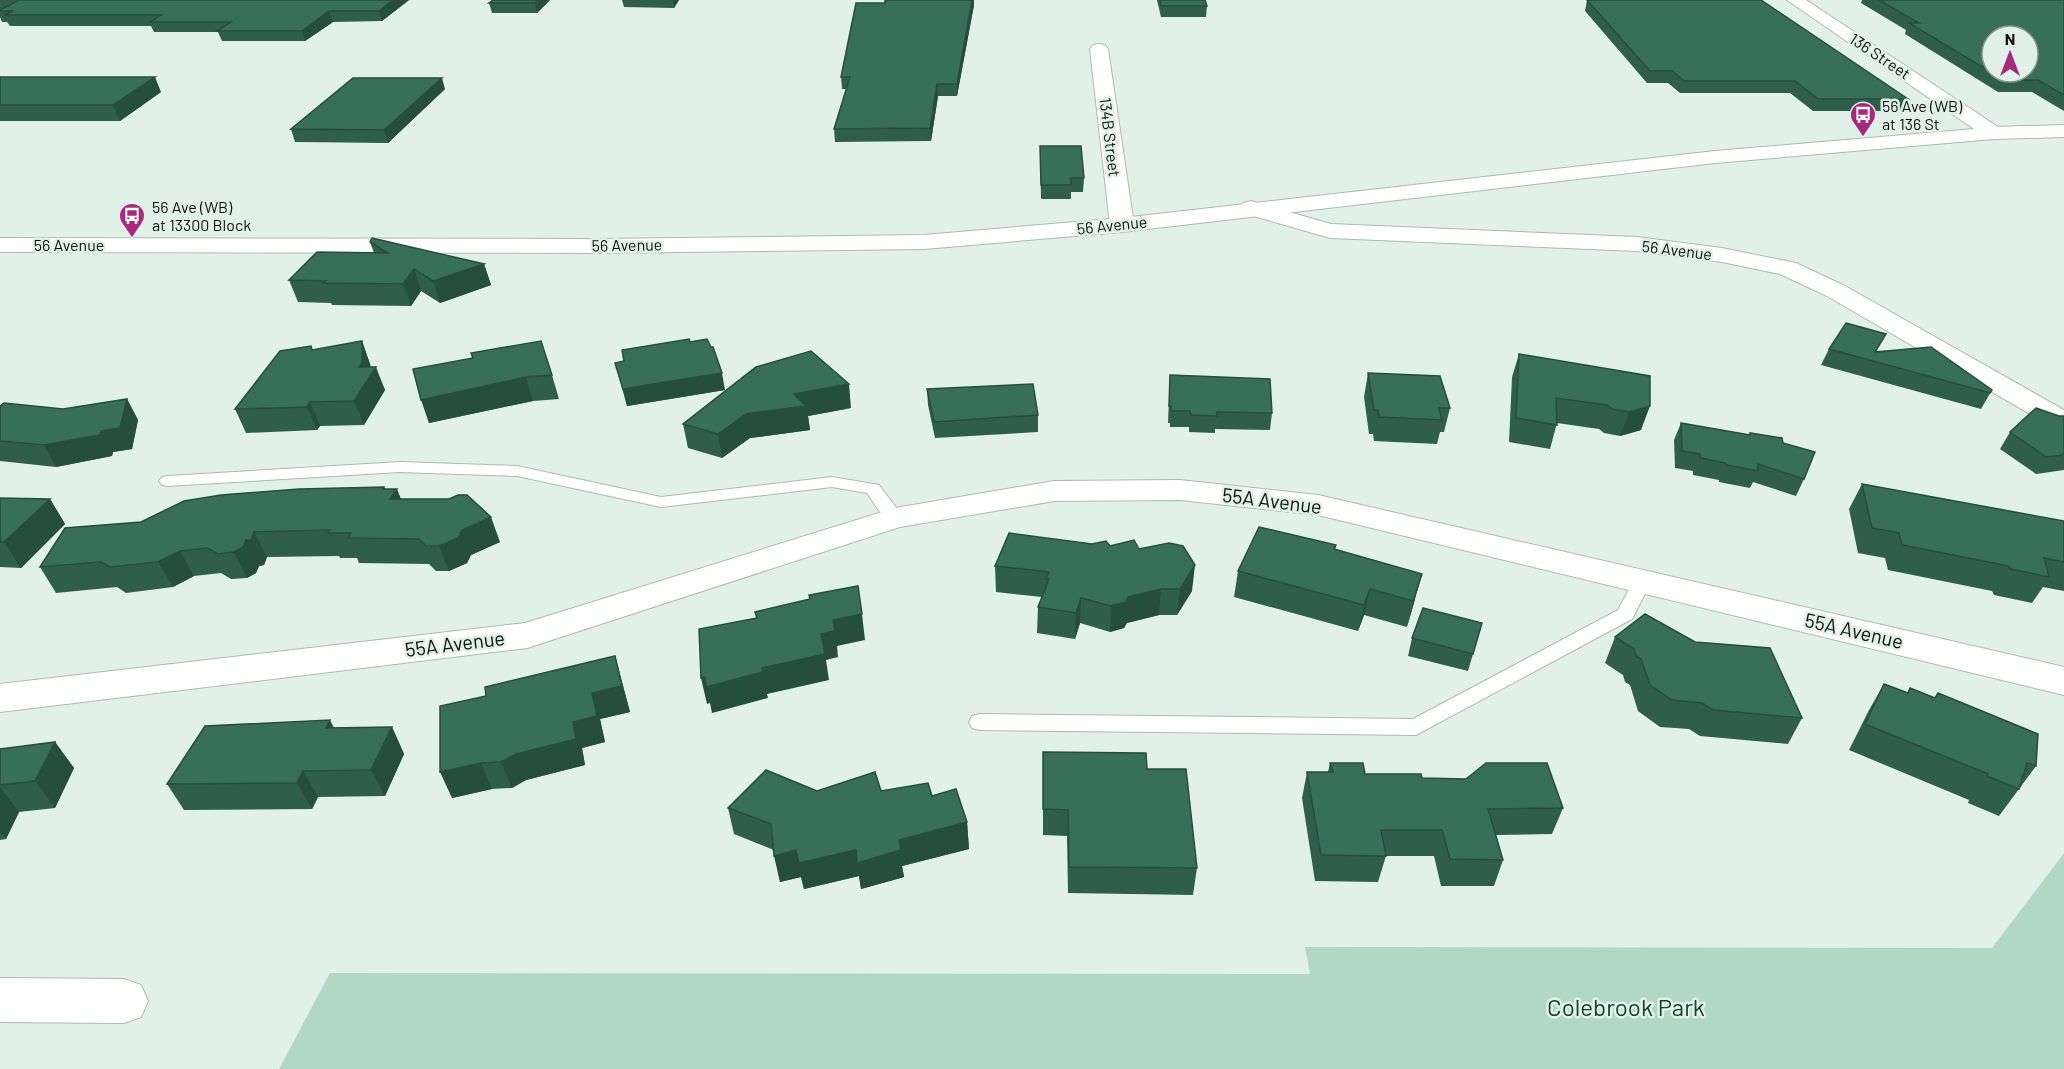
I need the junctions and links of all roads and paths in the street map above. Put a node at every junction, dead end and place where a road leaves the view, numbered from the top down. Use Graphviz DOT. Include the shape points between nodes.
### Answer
graph roads {
  1 [pos="1795,0"];
  2 [pos="1099,49"];
  3 [pos="2064,131"];
  4 [pos="1994,133"];
  5 [pos="1251,208"];
  6 [pos="1122,225"];
  7 [pos="0,245"];
  8 [pos="2064,422"];
  9 [pos="168,481"];
  10 [pos="895,518"];
  11 [pos="1643,580"];
  12 [pos="2064,681"];
  13 [pos="0,698"];
  14 [pos="980,722"];
  15 [pos="0,1000"];
  16 [pos="124,1001"];
  1 -- 4 [label="street, 136 Street"];
  2 -- 6 [label="street, 134B Street"];
  3 -- 4 [label="street, 56 Avenue"];
  4 -- 5 [label="street, 56 Avenue" via="1716,157"];
  5 -- 6 [label="street, 56 Avenue"];
  5 -- 8 [label="street, 56 Avenue" via="1330,231 1637,244 1787,267"];
  6 -- 7 [label="street, 56 Avenue" via="924,242"];
  9 -- 10 [label="lane" via="400,467 517,471 661,502 832,482 873,489"];
  10 -- 11 [label="street, 55A Avenue" via="1054,491 1180,490 1318,505"];
  10 -- 13 [label="street, 55A Avenue" via="527,635"];
  11 -- 12 [label="street, 55A Avenue"];
  11 -- 14 [label="lane" via="1625,614 1416,726"];
  15 -- 16 [label="street"];
}
